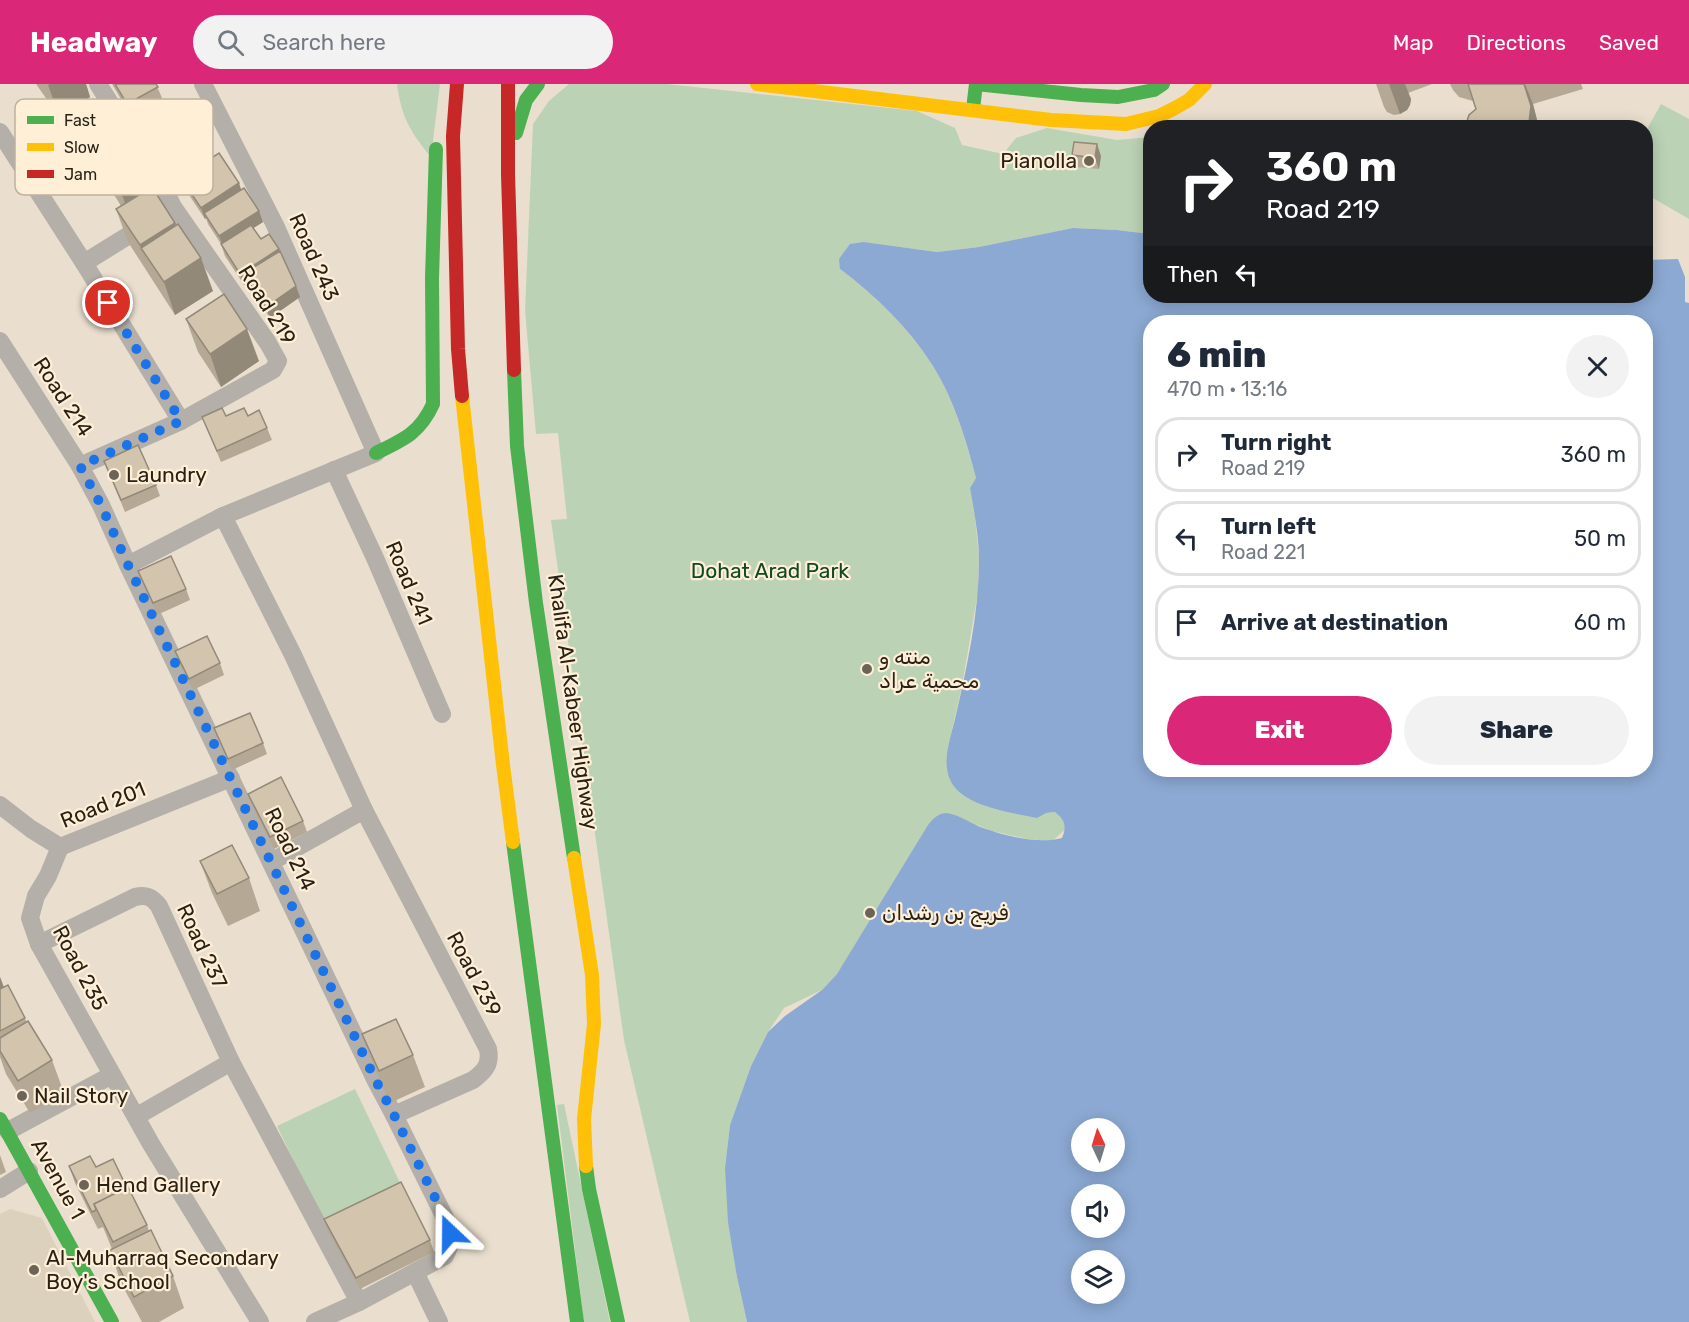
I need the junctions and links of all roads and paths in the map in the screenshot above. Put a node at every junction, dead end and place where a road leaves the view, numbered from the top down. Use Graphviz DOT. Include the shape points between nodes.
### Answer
graph roads {
  1 [pos="98,84"];
  2 [pos="203,84"];
  3 [pos="457,84"];
  4 [pos="508,84"];
  5 [pos="538,84"];
  6 [pos="757,84"];
  7 [pos="976,84"];
  8 [pos="1163,84"];
  9 [pos="1205,84"];
  10 [pos="107,99"];
  11 [pos="211,99"];
  12 [pos="213,104"];
  13 [pos="973,110"];
  14 [pos="0,132"];
  15 [pos="437,133"];
  16 [pos="15,155"];
  17 [pos="508,174"];
  18 [pos="40,195"];
  19 [pos="167,195"];
  20 [pos="173,207"];
  21 [pos="84,263"];
  22 [pos="0,341"];
  23 [pos="7,368"];
  24 [pos="181,421"];
  25 [pos="376,453"];
  26 [pos="80,466"];
  27 [pos="334,470"];
  28 [pos="223,516"];
  29 [pos="128,565"];
  30 [pos="442,714"];
  31 [pos="231,778"];
  32 [pos="0,805"];
  33 [pos="364,810"];
  34 [pos="60,847"];
  35 [pos="271,862"];
  36 [pos="39,944"];
  37 [pos="231,1062"];
  38 [pos="112,1075"];
  39 [pos="394,1115"];
  40 [pos="137,1116"];
  41 [pos="4,1125"];
  42 [pos="29,1172"];
  43 [pos="0,1189"];
  44 [pos="415,1272"];
  45 [pos="359,1302"];
  46 [pos="112,1322"];
  47 [pos="260,1322"];
  48 [pos="315,1322"];
  49 [pos="439,1322"];
  50 [pos="577,1322"];
  51 [pos="618,1322"];
  1 -- 10 [label="street, Road 219"];
  2 -- 11 [label="street, Road 243"];
  3 -- 50 [label="main road" via="453,136 458,349 467,446 502,765"];
  4 -- 17 [label="main road, Khalifa Al-Kabeer Highway"];
  5 -- 17 [label="main road" via="524,105"];
  6 -- 13 [label="main road"];
  7 -- 8 [label="main road" via="1118,97 1154,90"];
  7 -- 13 [label="main road"];
  9 -- 13 [label="main road" via="1175,108 1126,124"];
  12 -- 25 [label="street, Road 243" via="275,225"];
  14 -- 16 [label="street"];
  15 -- 25 [label="main road" via="433,404 419,430"];
  17 -- 51 [label="main road, Khalifa Al-Kabeer Highway" via="517,446 536,603 592,975 594,1024 584,1119 586,1165"];
  18 -- 21 [label="street"];
  19 -- 20 [label="street, Road 219"];
  20 -- 21 [label="street"];
  20 -- 24 [label="street, Road 219" via="278,361 273,370"];
  21 -- 24 [label="street"];
  22 -- 23 [label="street, Road 214"];
  23 -- 26 [label="street, Road 214"];
  24 -- 26 [label="street, Road 219"];
  25 -- 27 [label="street"];
  26 -- 29 [label="street, Road 214"];
  27 -- 28 [label="street"];
  27 -- 30 [label="street, Road 241"];
  28 -- 29 [label="street"];
  28 -- 33 [label="street, Road 239" via="293,655"];
  29 -- 31 [label="street, Road 214"];
  31 -- 34 [label="street, Road 201"];
  31 -- 35 [label="street, Road 214"];
  32 -- 34 [label="street, Road 201"];
  33 -- 35 [label="street"];
  33 -- 39 [label="street, Road 239" via="490,1057 488,1065 473,1080"];
  34 -- 36 [label="street, Road 235" via="36,896 30,918"];
  35 -- 39 [label="street, Road 214"];
  36 -- 37 [label="street, Road 237" via="135,897 153,898"];
  36 -- 38 [label="street, Road 235"];
  37 -- 40 [label="street"];
  37 -- 45 [label="street, Road 237"];
  38 -- 40 [label="street, Road 235"];
  38 -- 41 [label="street"];
  39 -- 44 [label="street, Road 214" via="450,1233 445,1256"];
  40 -- 47 [label="street, Road 235"];
  41 -- 42 [label="main road, Avenue 1"];
  42 -- 43 [label="street"];
  42 -- 46 [label="main road, Avenue 1"];
  44 -- 45 [label="street, Road 214"];
  44 -- 49 [label="street"];
  45 -- 48 [label="street, Road 214"];
}
